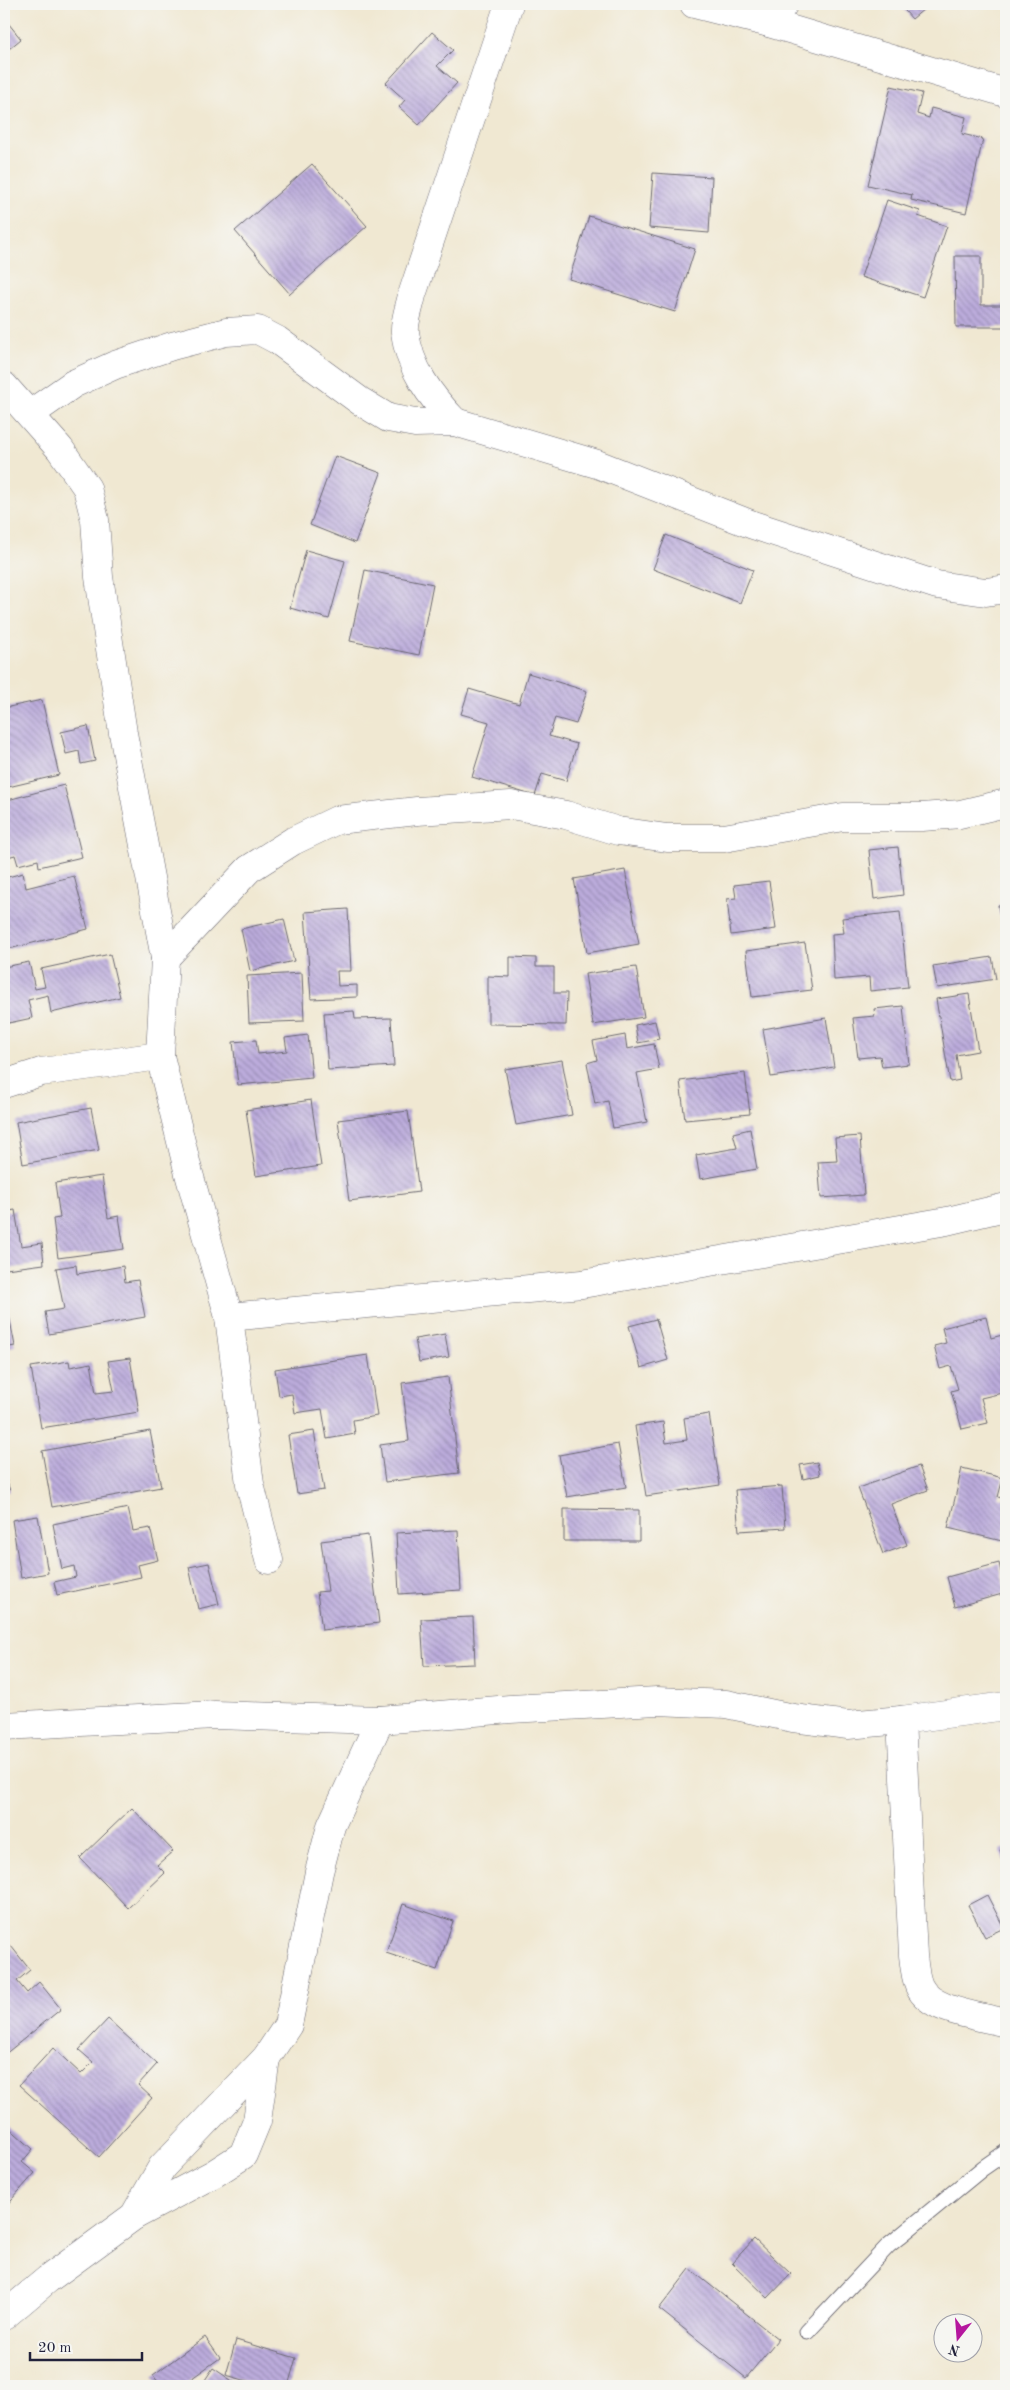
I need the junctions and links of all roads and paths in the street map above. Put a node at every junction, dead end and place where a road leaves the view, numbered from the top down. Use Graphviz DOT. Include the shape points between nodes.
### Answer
graph roads {
  1 [pos="509,4"];
  2 [pos="694,4"];
  3 [pos="777,13"];
  4 [pos="1006,94"];
  5 [pos="4,386"];
  6 [pos="30,414"];
  7 [pos="455,422"];
  8 [pos="1006,589"];
  9 [pos="1006,803"];
  10 [pos="165,958"];
  11 [pos="160,1056"];
  12 [pos="4,1084"];
  13 [pos="1006,1207"];
  14 [pos="229,1317"];
  15 [pos="269,1560"];
  16 [pos="1006,1706"];
  17 [pos="380,1720"];
  18 [pos="901,1720"];
  19 [pos="4,1726"];
  20 [pos="1006,2024"];
  21 [pos="266,2058"];
  22 [pos="1006,2152"];
  23 [pos="134,2216"];
  24 [pos="4,2316"];
  25 [pos="807,2332"];
  1 -- 7 [label="street" via="412,294 405,331 415,369"];
  2 -- 3 [label="street"];
  3 -- 4 [label="street"];
  5 -- 6 [label="street"];
  6 -- 7 [label="street" via="73,384 115,365 226,332 258,330 278,340 388,418"];
  6 -- 10 [label="street" via="87,488 95,520 99,577 123,733"];
  7 -- 8 [label="street" via="597,464 753,524 937,585 986,592"];
  9 -- 10 [label="street" via="960,814 843,817 724,838 667,838 618,832 566,816 512,805 337,820 248,868"];
  10 -- 11 [label="street"];
  11 -- 12 [label="street" via="41,1072"];
  11 -- 14 [label="street"];
  13 -- 14 [label="street" via="947,1221 582,1284"];
  14 -- 15 [label="street" via="250,1484"];
  16 -- 18 [label="street"];
  17 -- 18 [label="street" via="657,1701 726,1704 848,1725"];
  17 -- 19 [label="street" via="215,1715"];
  17 -- 21 [label="street" via="331,1826 288,2025"];
  18 -- 20 [label="street" via="913,1955 919,1987 927,1998 939,2005"];
  21 -- 23 [label="street" via="162,2167"];
  21 -- 23 [label="street" via="257,2121 243,2155"];
  22 -- 25 [label="lane" via="888,2246"];
  23 -- 24 [label="street"];
}
